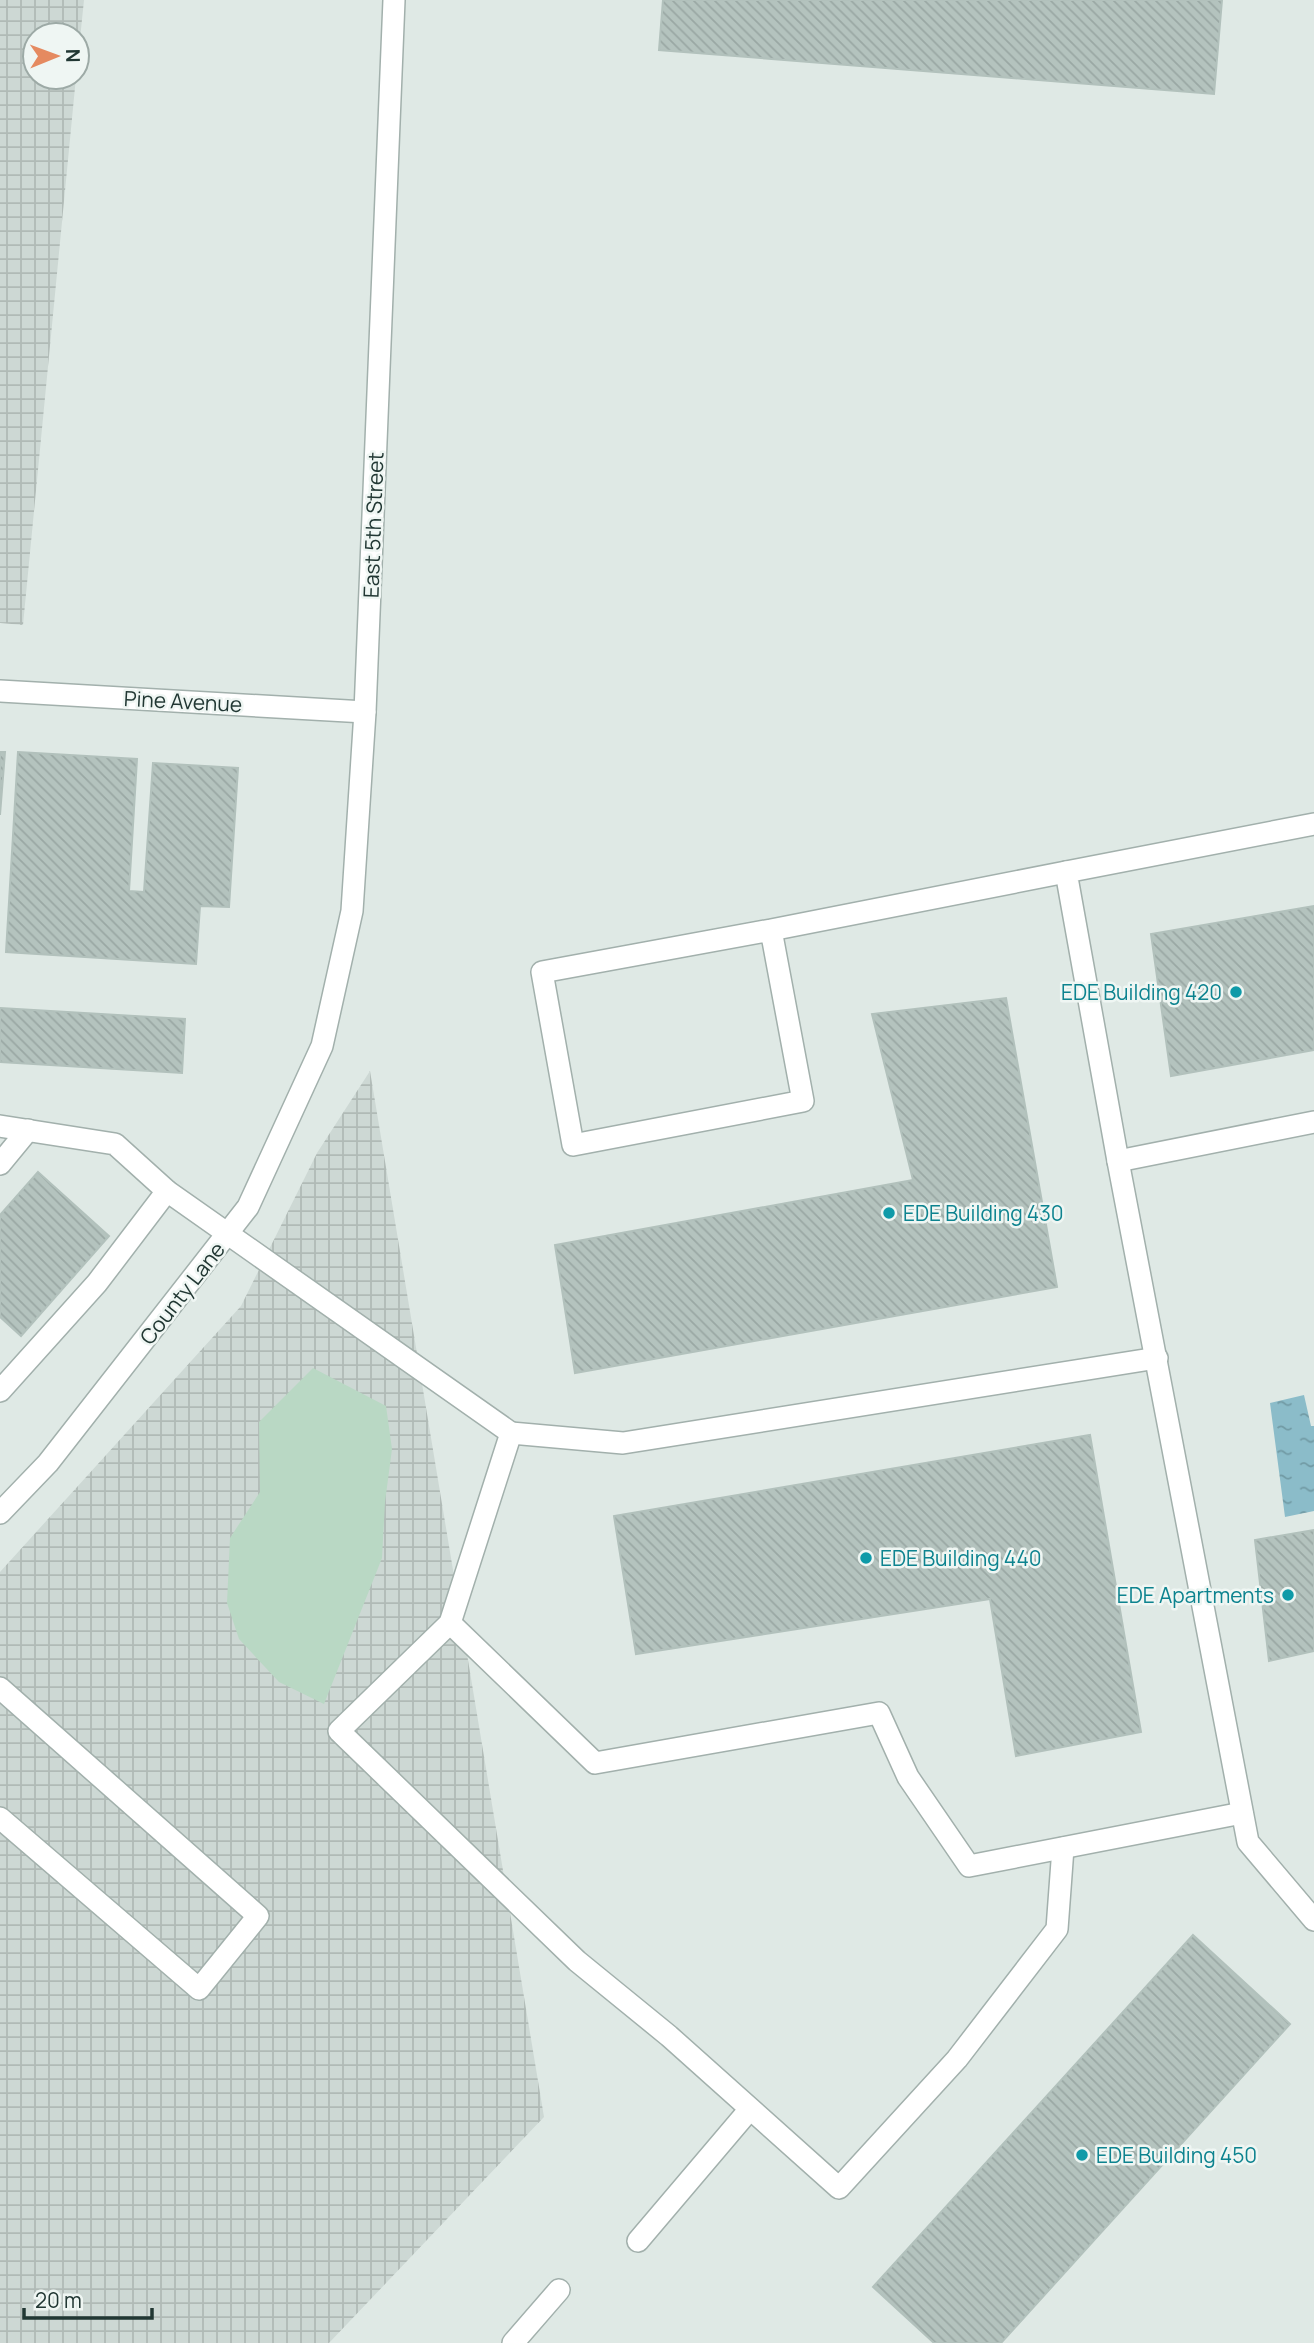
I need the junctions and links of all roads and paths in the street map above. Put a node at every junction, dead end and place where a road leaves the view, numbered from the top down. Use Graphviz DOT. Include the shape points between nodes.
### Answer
graph roads {
  1 [pos="394,0"];
  2 [pos="0,691"];
  3 [pos="365,712"];
  4 [pos="1314,824"];
  5 [pos="1066,872"];
  6 [pos="771,930"];
  7 [pos="322,1046"];
  8 [pos="1314,1122"];
  9 [pos="0,1126"];
  10 [pos="28,1130"];
  11 [pos="1118,1161"];
  12 [pos="0,1164"];
  13 [pos="166,1191"];
  14 [pos="228,1235"];
  15 [pos="1157,1358"];
  16 [pos="0,1391"];
  17 [pos="511,1433"];
  18 [pos="0,1513"];
  19 [pos="450,1623"];
  20 [pos="0,1688"];
  21 [pos="1242,1813"];
  22 [pos="0,1818"];
  23 [pos="1063,1848"];
  24 [pos="1314,1920"];
  25 [pos="750,2109"];
  26 [pos="638,2241"];
  27 [pos="559,2290"];
  28 [pos="513,2343"];
  1 -- 3 [label="street, East 5th Street"];
  2 -- 3 [label="street, Pine Avenue"];
  3 -- 7 [label="street, East 5th Street" via="352,911"];
  4 -- 5 [label="street"];
  5 -- 6 [label="street"];
  5 -- 11 [label="street"];
  6 -- 6 [label="street" via="542,972 573,1145 803,1101"];
  7 -- 14 [label="street, County Lane" via="248,1207"];
  8 -- 11 [label="street"];
  9 -- 10 [label="street"];
  10 -- 12 [label="street"];
  10 -- 13 [label="street" via="115,1144"];
  11 -- 15 [label="street"];
  13 -- 14 [label="street"];
  13 -- 16 [label="street" via="97,1283"];
  14 -- 17 [label="street"];
  14 -- 18 [label="street, County Lane" via="48,1463"];
  15 -- 17 [label="street" via="623,1443"];
  15 -- 21 [label="street"];
  17 -- 19 [label="street"];
  19 -- 23 [label="street" via="595,1763 879,1713 908,1777 969,1866"];
  19 -- 25 [label="street" via="339,1731 577,1961"];
  20 -- 22 [label="street" via="258,1916 199,1989"];
  21 -- 23 [label="street"];
  21 -- 24 [label="street" via="1248,1842"];
  23 -- 25 [label="street" via="1057,1929 957,2059 839,2188"];
  25 -- 26 [label="street"];
  27 -- 28 [label="street"];
}
